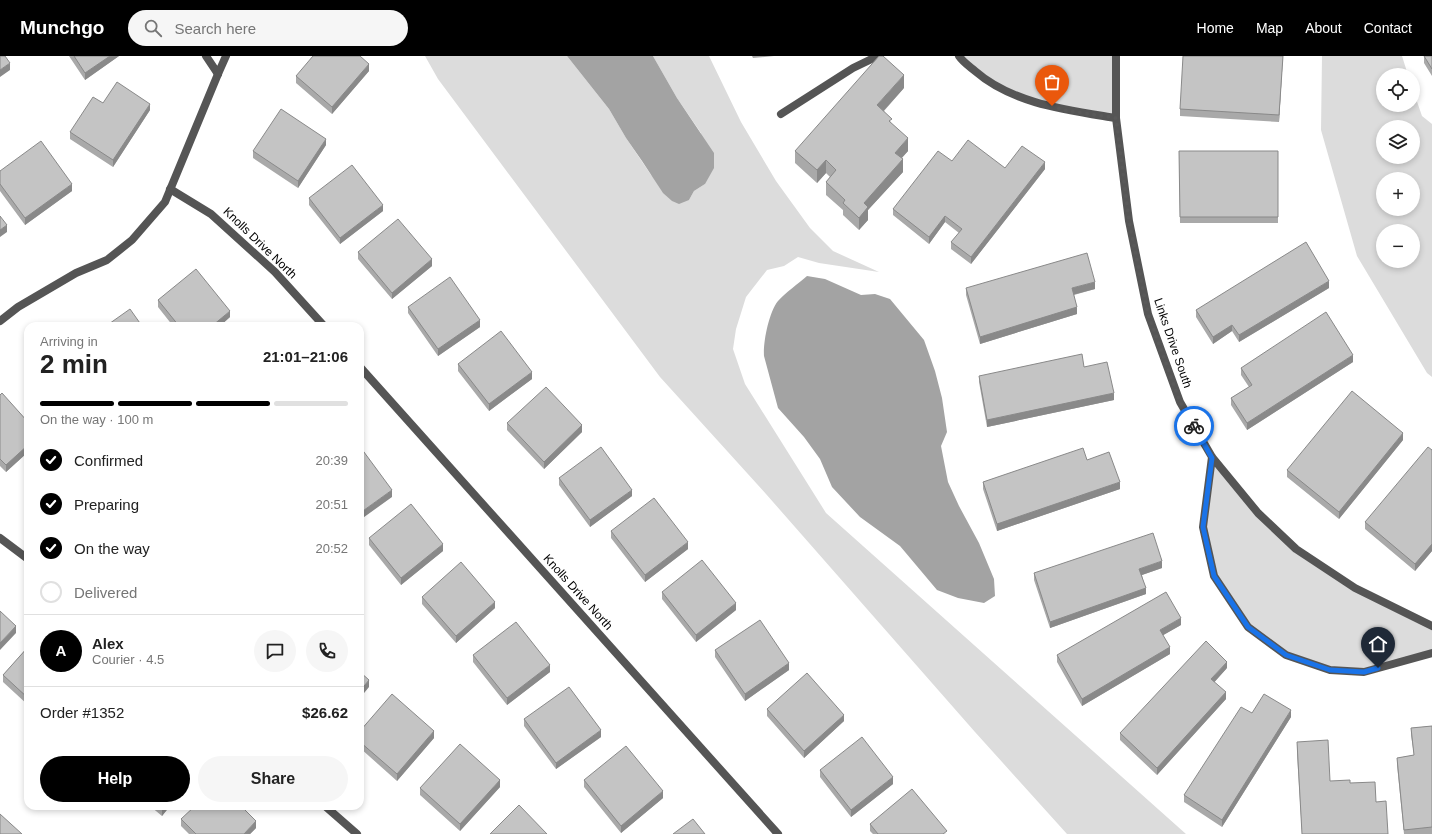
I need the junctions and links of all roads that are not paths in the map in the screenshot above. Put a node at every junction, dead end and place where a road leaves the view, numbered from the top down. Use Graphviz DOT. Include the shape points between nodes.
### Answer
graph roads {
  1 [pos="206,56"];
  2 [pos="226,56"];
  3 [pos="878,56"];
  4 [pos="959,56"];
  5 [pos="1116,56"];
  6 [pos="218,74"];
  7 [pos="781,114"];
  8 [pos="1116,118"];
  9 [pos="170,189"];
  10 [pos="0,321"];
  11 [pos="320,322"];
  12 [pos="364,371"];
  13 [pos="1212,458"];
  14 [pos="0,538"];
  15 [pos="24,557"];
  16 [pos="1432,626"];
  17 [pos="1432,653"];
  18 [pos="330,810"];
  19 [pos="357,834"];
  20 [pos="778,834"];
  1 -- 6 [label="street"];
  2 -- 6 [label="street"];
  3 -- 7 [label="street" via="853,68"];
  4 -- 8 [label="street" via="985,80 1016,96 1063,110"];
  5 -- 8 [label="street, Links Drive South"];
  6 -- 9 [label="street"];
  8 -- 13 [label="street, Links Drive South" via="1129,221 1148,314 1180,402"];
  9 -- 10 [label="street" via="164,202 132,240 107,260 76,273 18,307"];
  9 -- 11 [label="street, Knolls Drive North" via="211,214 275,272"];
  12 -- 20 [label="street, Knolls Drive North"];
  13 -- 16 [label="street, Links Drive South" via="1258,513 1296,550 1355,588"];
  13 -- 17 [label="street" via="1203,527 1214,576 1248,627 1286,655 1330,670 1364,672"];
  14 -- 15 [label="street"];
  18 -- 19 [label="street"];
}
